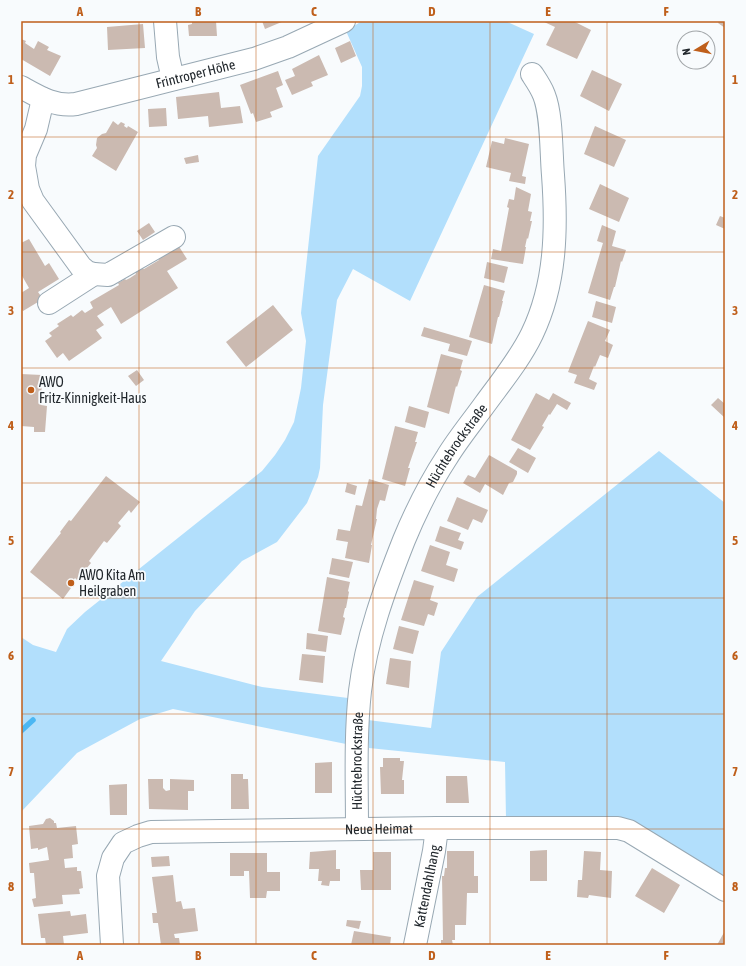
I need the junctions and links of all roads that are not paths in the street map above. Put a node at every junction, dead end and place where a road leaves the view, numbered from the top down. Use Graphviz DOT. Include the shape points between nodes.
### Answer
graph roads {
  1 [pos="165,21"];
  2 [pos="344,21"];
  3 [pos="316,27"];
  4 [pos="532,74"];
  5 [pos="172,79"];
  6 [pos="21,87"];
  7 [pos="43,99"];
  8 [pos="174,237"];
  9 [pos="94,274"];
  10 [pos="48,303"];
  11 [pos="437,828"];
  12 [pos="358,829"];
  13 [pos="725,890"];
  14 [pos="112,945"];
  15 [pos="415,945"];
  1 -- 5 [label="street"];
  2 -- 3 [label="street, Frintroper Höhe"];
  3 -- 5 [label="street, Frintroper Höhe" via="288,47 254,59"];
  4 -- 12 [label="street, Hüchtebrockstraße" via="544,94 548,110 556,212 555,246 550,277 532,334 447,456 424,497 404,539 380,607 360,689 357,734"];
  5 -- 7 [label="street, Frintroper Höhe" via="76,104 60,105"];
  6 -- 7 [label="street, Frintroper Höhe"];
  7 -- 9 [label="street" via="36,129 25,155 28,189 81,267"];
  8 -- 9 [label="street" via="108,275"];
  9 -- 10 [label="street"];
  11 -- 12 [label="street, Neue Heimat"];
  11 -- 13 [label="street, Neue Heimat" via="618,828 629,831"];
  11 -- 15 [label="street, Kattendahlhang"];
  12 -- 14 [label="street, Neue Heimat" via="166,831 151,832 123,843 113,858 108,876"];
}
